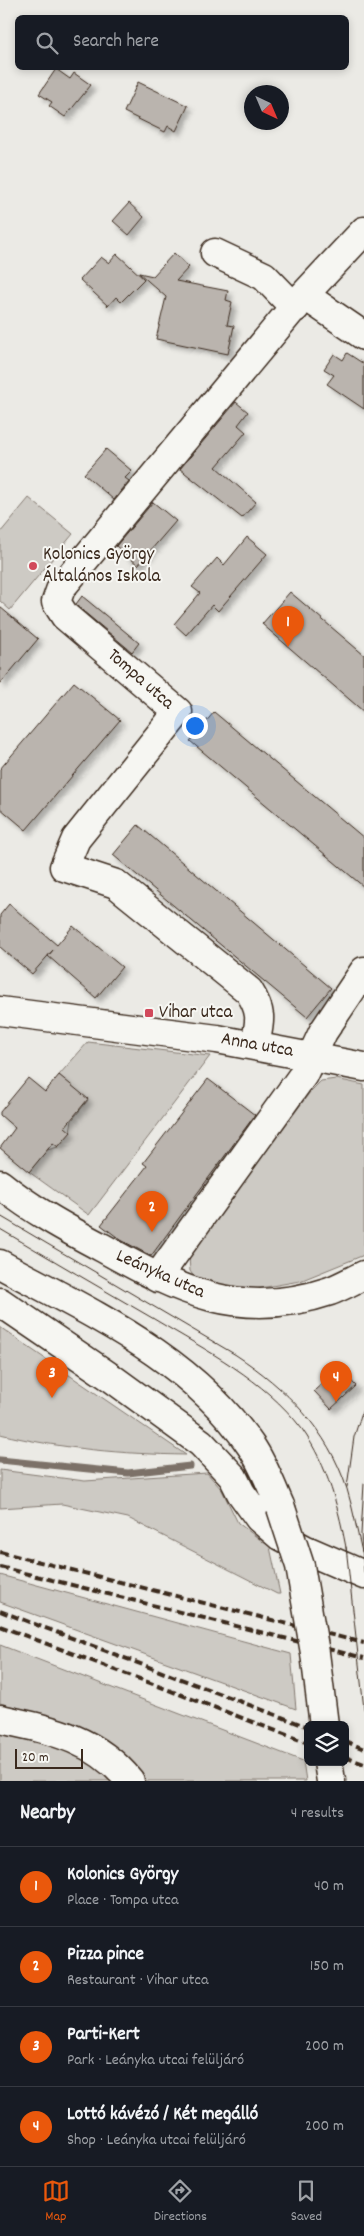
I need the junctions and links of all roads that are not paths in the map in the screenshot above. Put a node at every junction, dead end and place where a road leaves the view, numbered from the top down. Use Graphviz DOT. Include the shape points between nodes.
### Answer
graph roads {
  1 [pos="364,231"];
  2 [pos="215,252"];
  3 [pos="300,301"];
  4 [pos="364,336"];
  5 [pos="364,971"];
  6 [pos="0,1011"];
  7 [pos="255,1045"];
  8 [pos="312,1055"];
  9 [pos="364,1067"];
  10 [pos="0,1184"];
  11 [pos="0,1264"];
  12 [pos="364,1275"];
  13 [pos="157,1278"];
  14 [pos="0,1302"];
  15 [pos="364,1574"];
  16 [pos="0,1719"];
  17 [pos="323,1721"];
  18 [pos="329,1766"];
  19 [pos="130,1781"];
  20 [pos="331,1781"];
  1 -- 3 [label="street, Tompa utca"];
  2 -- 3 [label="street" via="264,276"];
  3 -- 4 [label="street"];
  3 -- 7 [label="street, Tompa utca" via="61,588 56,602 65,616 178,712 76,839 64,867 116,884 249,991 259,1006 260,1023"];
  5 -- 8 [label="street" via="323,1032"];
  6 -- 7 [label="street, Anna utca"];
  7 -- 8 [label="street, Anna utca"];
  8 -- 9 [label="street, Anna utca"];
  8 -- 13 [label="street" via="303,1075"];
  10 -- 13 [label="street, Leányka utca" via="42,1215"];
  11 -- 17 [label="street, bridge" via="107,1322 159,1355 196,1384 252,1447 281,1508 300,1566"];
  12 -- 13 [label="street, Leányka utca" via="330,1291 289,1301 245,1304 212,1298"];
  14 -- 15 [label="street" via="201,1443 233,1477 258,1518 280,1536"];
  16 -- 19 [label="street" via="58,1731 81,1741 103,1755"];
  18 -- 20 [label="street"];
}
